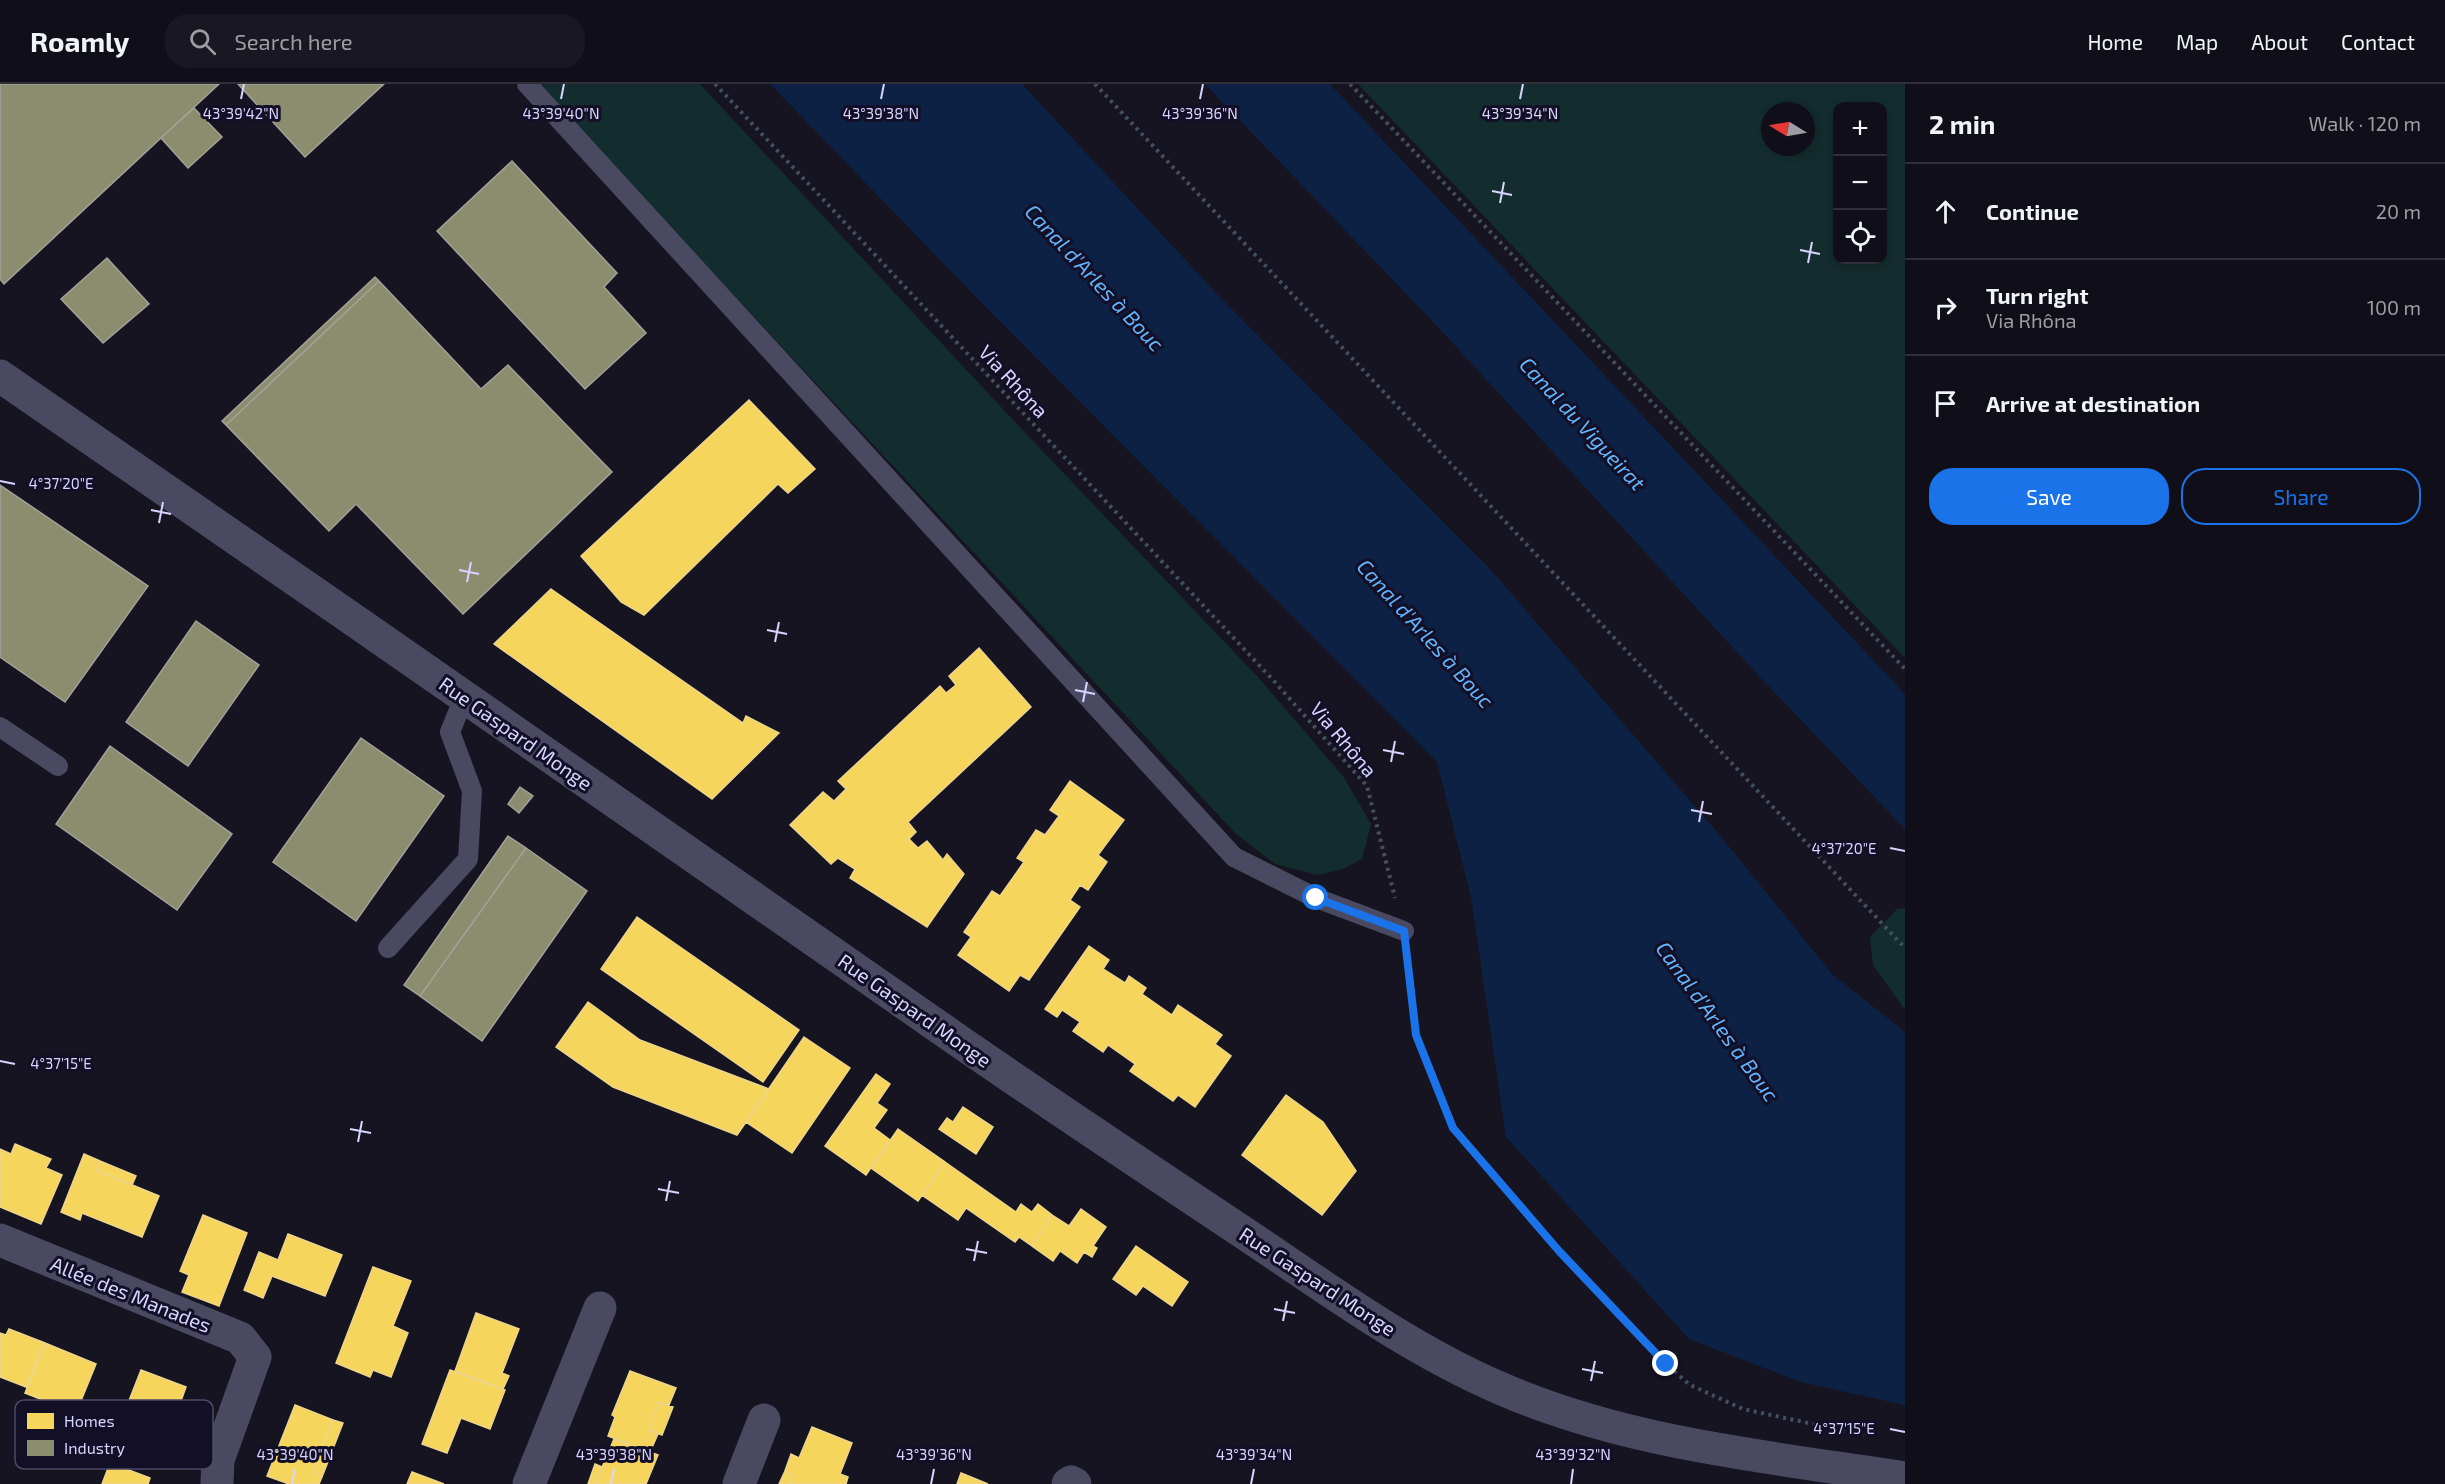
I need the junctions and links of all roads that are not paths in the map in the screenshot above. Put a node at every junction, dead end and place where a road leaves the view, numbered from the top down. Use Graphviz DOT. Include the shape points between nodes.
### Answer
graph roads {
  1 [pos="527,84"];
  2 [pos="0,376"];
  3 [pos="465,695"];
  4 [pos="0,727"];
  5 [pos="58,766"];
  6 [pos="1404,931"];
  7 [pos="388,948"];
  8 [pos="0,1240"];
  9 [pos="600,1308"];
  10 [pos="764,1420"];
  11 [pos="1905,1478"];
  12 [pos="217,1484"];
  13 [pos="529,1484"];
  14 [pos="739,1484"];
  15 [pos="1068,1484"];
  16 [pos="1075,1484"];
  1 -- 6 [label="lane" via="1234,857 1316,898"];
  2 -- 3 [label="street, Rue Gaspard Monge"];
  3 -- 7 [label="lane" via="450,732 472,791 468,859"];
  3 -- 11 [label="street, Rue Gaspard Monge" via="1011,1077 1443,1363 1548,1408 1601,1424 1714,1449"];
  4 -- 5 [label="lane"];
  8 -- 12 [label="street, Allée des Manades" via="240,1338 255,1357 218,1460"];
  9 -- 13 [label="street"];
  10 -- 14 [label="street"];
  15 -- 16 [label="street"];
}
